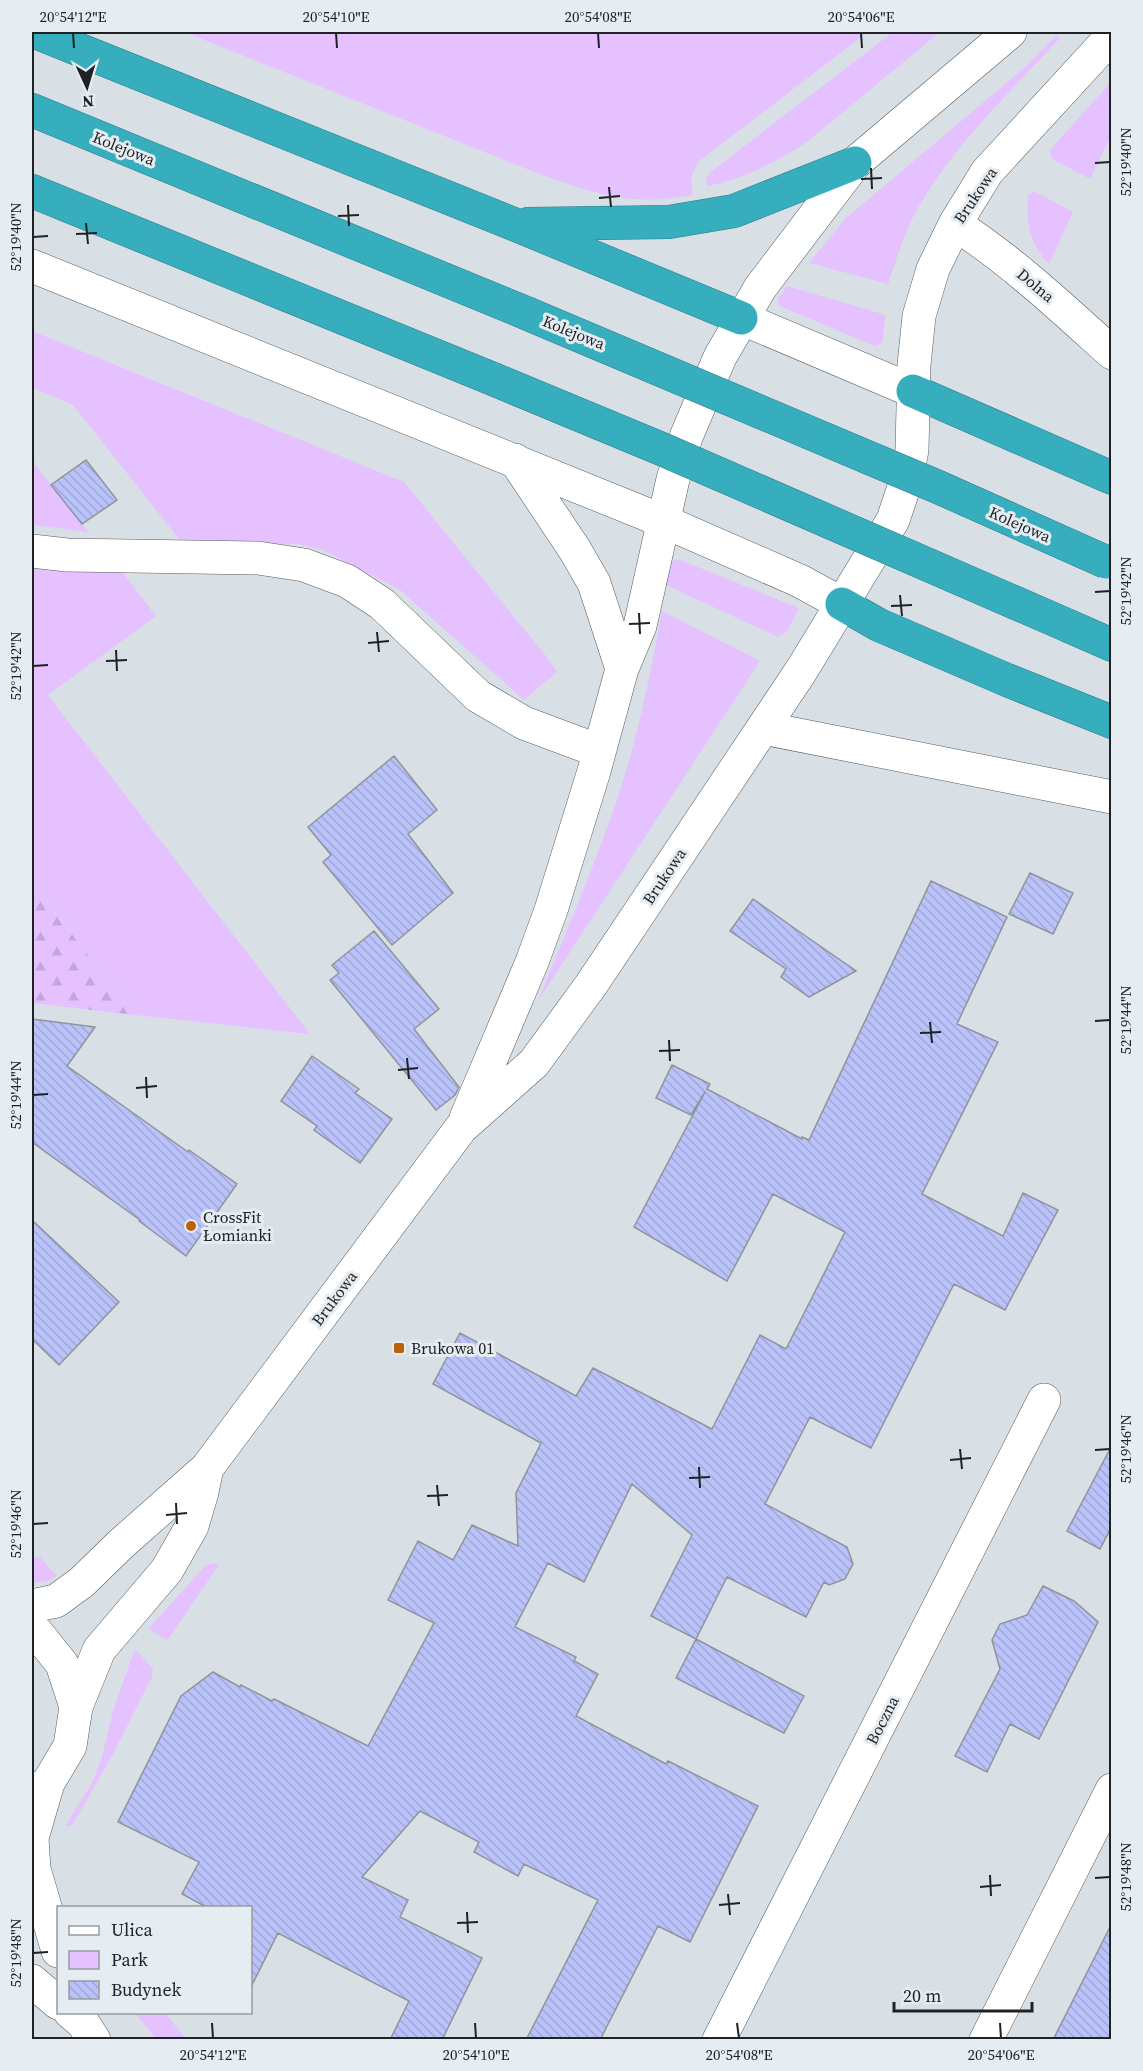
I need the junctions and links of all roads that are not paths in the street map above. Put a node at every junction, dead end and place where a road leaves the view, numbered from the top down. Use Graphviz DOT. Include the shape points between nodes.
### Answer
graph roads {
  1 [pos="35,32"];
  2 [pos="1011,32"];
  3 [pos="1112,36"];
  4 [pos="32,110"];
  5 [pos="855,163"];
  6 [pos="32,191"];
  7 [pos="955,224"];
  8 [pos="516,225"];
  9 [pos="32,266"];
  10 [pos="741,318"];
  11 [pos="1112,353"];
  12 [pos="913,391"];
  13 [pos="515,460"];
  14 [pos="1112,478"];
  15 [pos="663,522"];
  16 [pos="32,551"];
  17 [pos="1108,564"];
  18 [pos="842,604"];
  19 [pos="1112,645"];
  20 [pos="622,669"];
  21 [pos="1112,722"];
  22 [pos="763,728"];
  23 [pos="599,751"];
  24 [pos="1112,797"];
  25 [pos="461,1128"];
  26 [pos="1044,1400"];
  27 [pos="207,1468"];
  28 [pos="32,1606"];
  29 [pos="32,1629"];
  30 [pos="76,1707"];
  31 [pos="40,1788"];
  32 [pos="1112,1790"];
  33 [pos="57,1948"];
  34 [pos="32,1981"];
  35 [pos="57,2002"];
  36 [pos="719,2040"];
  37 [pos="986,2040"];
  1 -- 8 [label="highway"];
  2 -- 5 [label="street"];
  3 -- 7 [label="street, Brukowa" via="987,172"];
  4 -- 17 [label="highway, Kolejowa, bridge" via="927,482"];
  5 -- 8 [label="highway" via="734,211 669,222"];
  5 -- 10 [label="street" via="779,260"];
  6 -- 19 [label="highway, bridge" via="685,459"];
  7 -- 11 [label="street, Dolna" via="1027,277"];
  7 -- 12 [label="street, Brukowa" via="933,269 920,316"];
  8 -- 10 [label="highway"];
  9 -- 13 [label="street"];
  10 -- 12 [label="street"];
  10 -- 15 [label="street, Brukowa" via="686,437"];
  12 -- 14 [label="highway"];
  12 -- 18 [label="street, Brukowa" via="912,450 900,502"];
  13 -- 15 [label="street"];
  13 -- 20 [label="street" via="587,571"];
  15 -- 18 [label="street" via="800,581"];
  15 -- 20 [label="street, Brukowa" via="640,626"];
  16 -- 23 [label="street" via="258,558 304,565 347,581 382,604 478,696 524,723"];
  18 -- 21 [label="highway" via="879,625"];
  18 -- 22 [label="street, Brukowa"];
  20 -- 23 [label="street, Brukowa"];
  22 -- 24 [label="street"];
  22 -- 25 [label="street, Brukowa" via="591,985 534,1063"];
  23 -- 25 [label="street, Brukowa" via="542,935"];
  25 -- 27 [label="street, Brukowa"];
  26 -- 36 [label="street, Boczna"];
  27 -- 28 [label="street, Brukowa" via="82,1582 56,1601"];
  27 -- 30 [label="street, Brukowa" via="192,1526 167,1570 99,1650"];
  29 -- 30 [label="street" via="62,1664"];
  30 -- 31 [label="street" via="70,1746"];
  31 -- 33 [label="street" via="32,1838 33,1869"];
  32 -- 37 [label="street"];
  34 -- 35 [label="street"];
}
